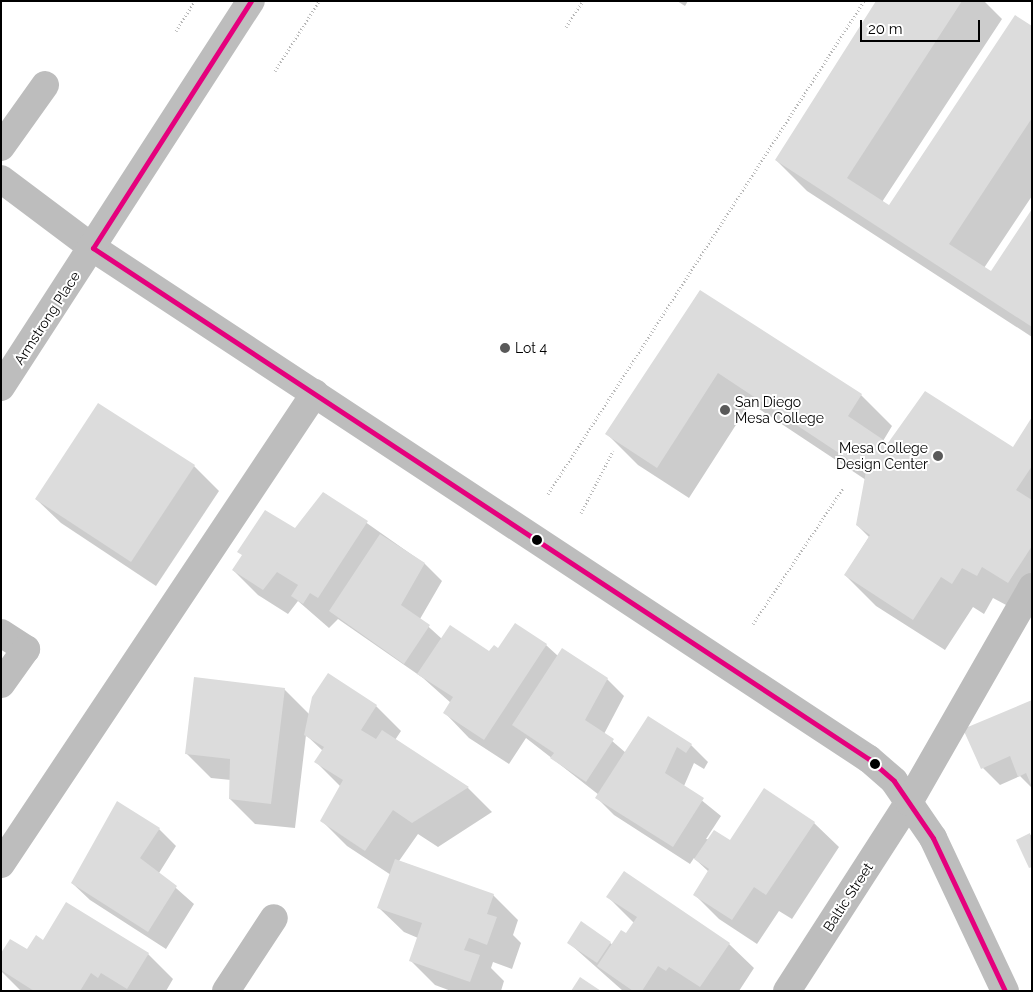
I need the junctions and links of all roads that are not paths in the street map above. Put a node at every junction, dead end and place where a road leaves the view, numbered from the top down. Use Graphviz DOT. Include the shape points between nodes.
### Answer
graph roads {
  1 [pos="251,1"];
  2 [pos="45,85"];
  3 [pos="1,147"];
  4 [pos="1,179"];
  5 [pos="93,248"];
  6 [pos="1,387"];
  7 [pos="315,393"];
  8 [pos="1032,587"];
  9 [pos="1,633"];
  10 [pos="1,684"];
  11 [pos="908,802"];
  12 [pos="1,864"];
  13 [pos="274,918"];
  14 [pos="226,991"];
  15 [pos="787,991"];
  16 [pos="1005,991"];
  1 -- 5 [label="street, Armstrong Place" via="190,91"];
  2 -- 3 [label="street"];
  4 -- 5 [label="street"];
  5 -- 6 [label="street, Armstrong Place"];
  5 -- 7 [label="street"];
  7 -- 11 [label="street" via="835,734 894,781"];
  7 -- 12 [label="street"];
  8 -- 11 [label="street, Baltic Street"];
  9 -- 10 [label="street" via="26,649"];
  11 -- 15 [label="street, Baltic Street"];
  11 -- 16 [label="street" via="933,838"];
  13 -- 14 [label="street"];
}
